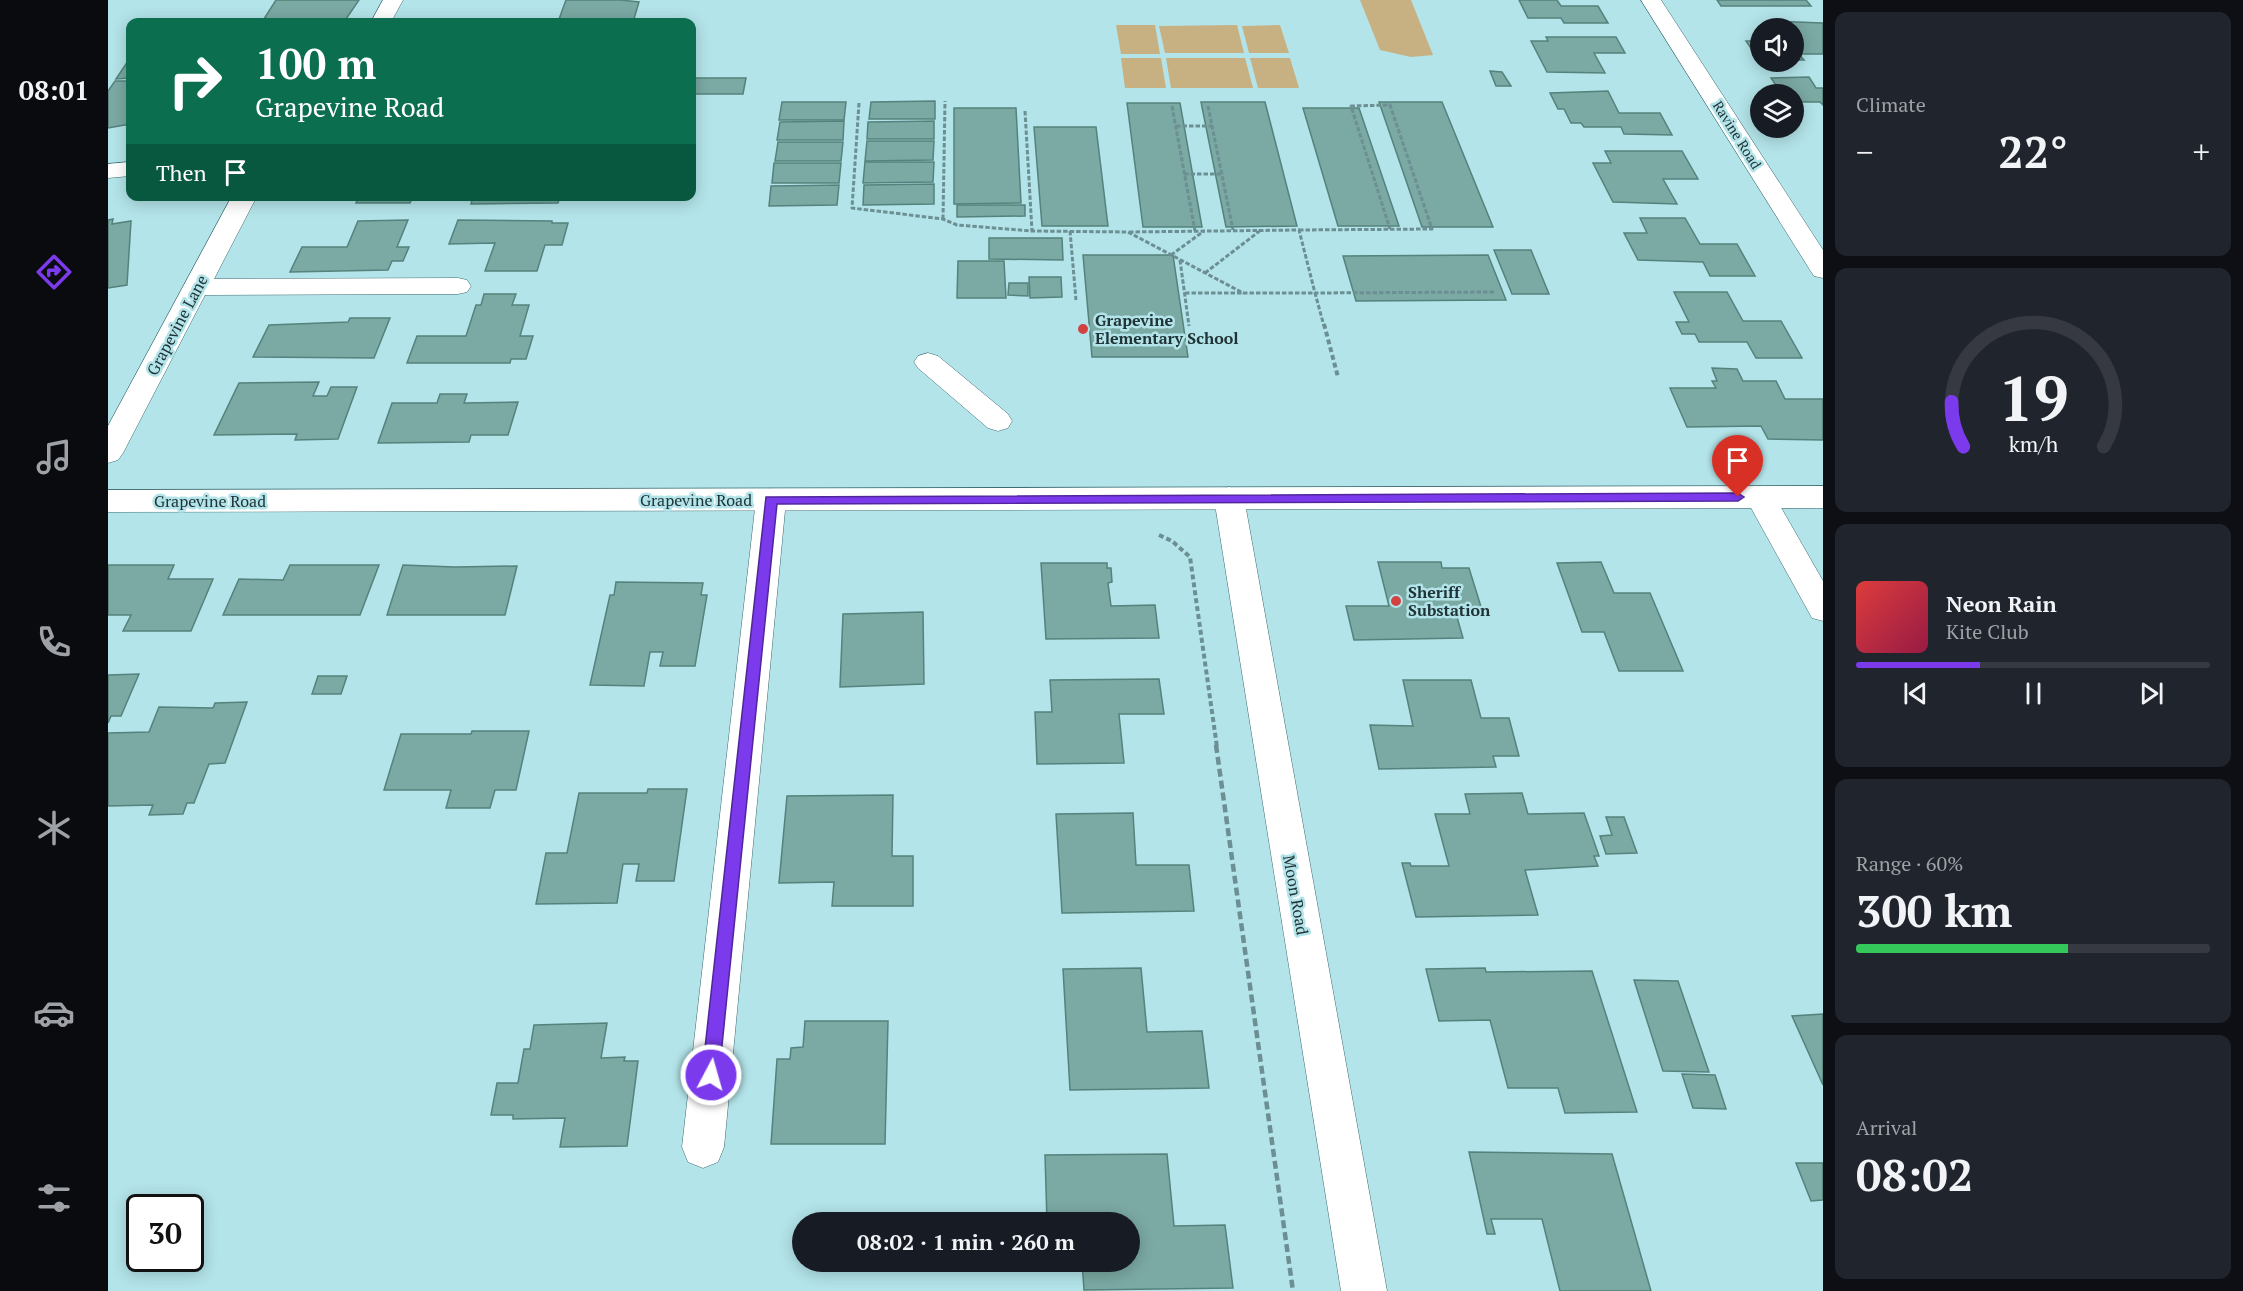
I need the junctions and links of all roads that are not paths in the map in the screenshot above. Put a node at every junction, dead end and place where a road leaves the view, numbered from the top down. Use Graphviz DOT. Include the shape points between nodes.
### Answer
graph roads {
  1 [pos="393,0"];
  2 [pos="1651,0"];
  3 [pos="383,18"];
  4 [pos="126,169"];
  5 [pos="108,171"];
  6 [pos="242,201"];
  7 [pos="1823,270"];
  8 [pos="458,286"];
  9 [pos="198,288"];
  10 [pos="928,362"];
  11 [pos="998,421"];
  12 [pos="108,453"];
  13 [pos="1760,497"];
  14 [pos="1823,497"];
  15 [pos="1229,498"];
  16 [pos="771,500"];
  17 [pos="108,501"];
  18 [pos="1823,609"];
  19 [pos="703,1147"];
  20 [pos="1364,1291"];
  1 -- 3 [label="street"];
  2 -- 7 [label="street, Ravine Road"];
  4 -- 5 [label="street"];
  6 -- 9 [label="street, Grapevine Lane"];
  8 -- 9 [label="street"];
  9 -- 12 [label="street, Grapevine Lane"];
  10 -- 11 [label="street"];
  13 -- 14 [label="street, Grapevine Road"];
  13 -- 15 [label="street, Grapevine Road"];
  13 -- 18 [label="street"];
  15 -- 16 [label="street, Grapevine Road"];
  15 -- 20 [label="street, Moon Road"];
  16 -- 17 [label="street, Grapevine Road"];
  16 -- 19 [label="street"];
}
